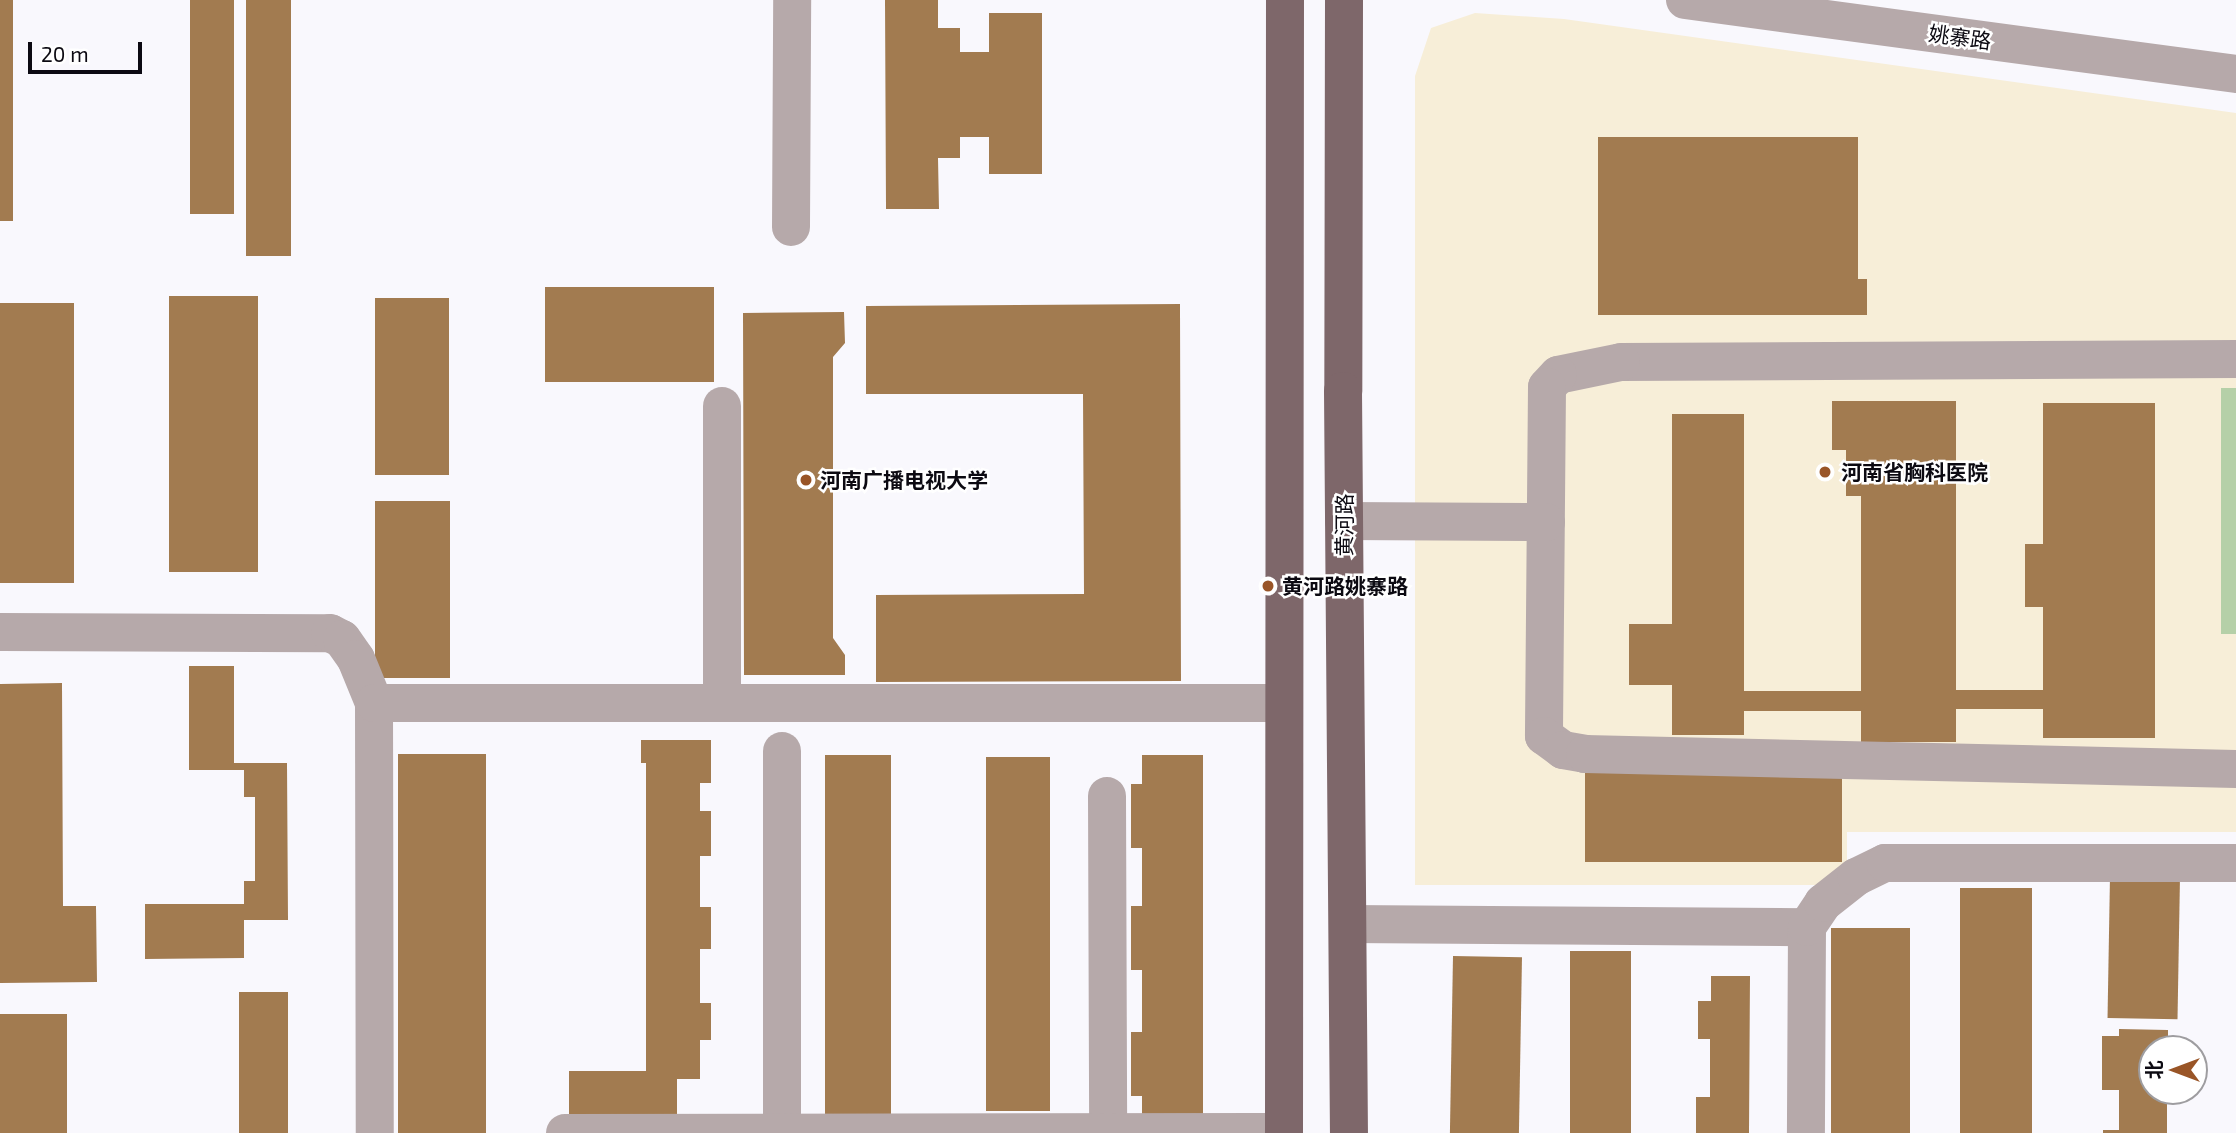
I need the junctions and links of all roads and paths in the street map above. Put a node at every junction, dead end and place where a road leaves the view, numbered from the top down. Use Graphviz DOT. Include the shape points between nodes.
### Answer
graph roads {
  1 [pos="792,0"];
  2 [pos="1285,0"];
  3 [pos="1344,0"];
  4 [pos="1685,0"];
  5 [pos="2236,74"];
  6 [pos="791,227"];
  7 [pos="2236,359"];
  8 [pos="722,406"];
  9 [pos="1344,521"];
  10 [pos="1546,522"];
  11 [pos="0,632"];
  12 [pos="374,703"];
  13 [pos="722,703"];
  14 [pos="1284,703"];
  15 [pos="782,751"];
  16 [pos="2236,769"];
  17 [pos="1107,796"];
  18 [pos="2236,863"];
  19 [pos="1348,924"];
  20 [pos="1807,927"];
  21 [pos="782,1132"];
  22 [pos="1108,1132"];
  23 [pos="1284,1132"];
  24 [pos="374,1133"];
  25 [pos="565,1133"];
  26 [pos="1349,1133"];
  27 [pos="1806,1133"];
  1 -- 6 [label="street"];
  2 -- 14 [label="main road"];
  3 -- 9 [label="main road, 黄河路"];
  4 -- 5 [label="street, 姚寨路"];
  7 -- 10 [label="street" via="1621,362 1559,375 1547,387"];
  8 -- 13 [label="street"];
  9 -- 10 [label="street"];
  9 -- 19 [label="main road, 黄河路"];
  10 -- 16 [label="street" via="1544,736 1563,750"];
  11 -- 12 [label="street" via="330,633 342,639 356,659"];
  12 -- 13 [label="street"];
  12 -- 24 [label="street"];
  13 -- 14 [label="street"];
  14 -- 23 [label="main road"];
  15 -- 21 [label="street"];
  17 -- 22 [label="street"];
  18 -- 20 [label="street" via="1885,863 1856,877 1823,903"];
  19 -- 20 [label="street"];
  19 -- 26 [label="main road, 黄河路"];
  20 -- 27 [label="street"];
  21 -- 22 [label="street"];
  21 -- 25 [label="street"];
  22 -- 23 [label="street"];
}
